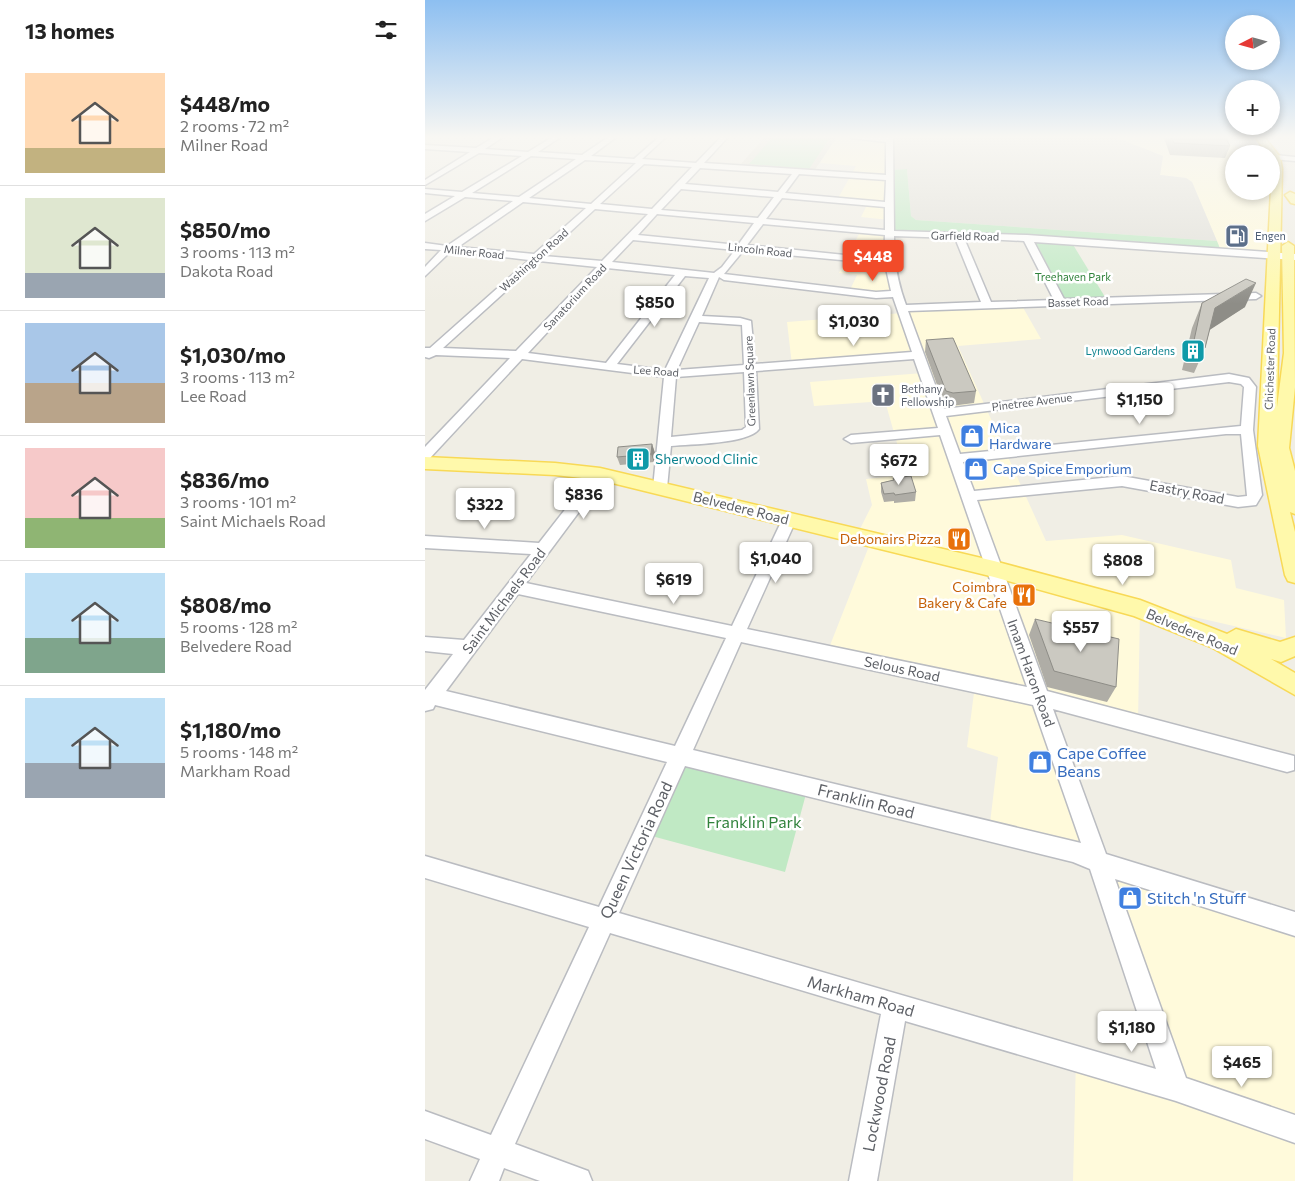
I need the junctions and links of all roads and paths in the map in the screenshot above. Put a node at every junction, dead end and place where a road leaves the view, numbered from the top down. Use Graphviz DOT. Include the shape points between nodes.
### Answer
graph roads {
  1 [pos="452,193"];
  2 [pos="531,193"];
  3 [pos="606,193"];
  4 [pos="672,193"];
  5 [pos="759,193"];
  6 [pos="890,193"];
  7 [pos="1286,193"];
  8 [pos="464,194"];
  9 [pos="1292,194"];
  10 [pos="780,195"];
  11 [pos="521,200"];
  12 [pos="890,204"];
  13 [pos="593,206"];
  14 [pos="655,212"];
  15 [pos="1289,214"];
  16 [pos="425,218"];
  17 [pos="760,221"];
  18 [pos="1288,232"];
  19 [pos="889,233"];
  20 [pos="958,235"];
  21 [pos="631,237"];
  22 [pos="1027,238"];
  23 [pos="425,246"];
  24 [pos="740,248"];
  25 [pos="448,249"];
  26 [pos="1283,257"];
  27 [pos="536,258"];
  28 [pos="889,262"];
  29 [pos="604,266"];
  30 [pos="425,273"];
  31 [pos="681,274"];
  32 [pos="717,278"];
  33 [pos="896,294"];
  34 [pos="1256,296"];
  35 [pos="1061,303"];
  36 [pos="987,305"];
  37 [pos="901,308"];
  38 [pos="697,319"];
  39 [pos="428,354"];
  40 [pos="519,355"];
  41 [pos="918,356"];
  42 [pos="609,367"];
  43 [pos="751,368"];
  44 [pos="670,374"];
  45 [pos="1245,381"];
  46 [pos="1292,385"];
  47 [pos="938,413"];
  48 [pos="1289,416"];
  49 [pos="1247,430"];
  50 [pos="945,432"];
  51 [pos="851,439"];
  52 [pos="665,442"];
  53 [pos="425,456"];
  54 [pos="955,459"];
  55 [pos="425,462"];
  56 [pos="600,474"];
  57 [pos="660,488"];
  58 [pos="968,496"];
  59 [pos="1295,507"];
  60 [pos="789,520"];
  61 [pos="425,542"];
  62 [pos="543,549"];
  63 [pos="994,570"];
  64 [pos="1295,575"];
  65 [pos="515,587"];
  66 [pos="1140,609"];
  67 [pos="735,634"];
  68 [pos="1236,638"];
  69 [pos="425,644"];
  70 [pos="1295,646"];
  71 [pos="469,648"];
  72 [pos="1292,681"];
  73 [pos="1039,698"];
  74 [pos="428,700"];
  75 [pos="679,757"];
  76 [pos="1287,763"];
  77 [pos="1098,861"];
  78 [pos="425,867"];
  79 [pos="604,921"];
  80 [pos="1295,924"];
  81 [pos="895,1006"];
  82 [pos="1176,1088"];
  83 [pos="425,1125"];
  84 [pos="1295,1129"];
  85 [pos="497,1151"];
  86 [pos="483,1181"];
  87 [pos="578,1181"];
  88 [pos="863,1181"];
  1 -- 8 [label="street, Garfield Road"];
  2 -- 11 [label="street"];
  3 -- 13 [label="street, Washington Road"];
  4 -- 14 [label="street, Sanatorium Road"];
  5 -- 10 [label="street"];
  6 -- 12 [label="street, Imam Haron Road"];
  7 -- 26 [label="main road, Chichester Road"];
  8 -- 11 [label="street, Garfield Road"];
  8 -- 16 [label="street"];
  9 -- 15 [label="main road"];
  10 -- 12 [label="street"];
  10 -- 17 [label="street"];
  11 -- 13 [label="street, Garfield Road"];
  11 -- 25 [label="street"];
  12 -- 19 [label="street, Imam Haron Road"];
  13 -- 14 [label="street, Garfield Road"];
  13 -- 27 [label="street, Washington Road"];
  14 -- 17 [label="street, Garfield Road"];
  14 -- 21 [label="street, Sanatorium Road"];
  17 -- 19 [label="street, Garfield Road"];
  17 -- 24 [label="street"];
  18 -- 26 [label="main road, Chichester Road"];
  19 -- 20 [label="street, Garfield Road"];
  19 -- 28 [label="street, Imam Haron Road"];
  20 -- 22 [label="street, Garfield Road"];
  20 -- 36 [label="street"];
  21 -- 24 [label="street, Lincoln Road"];
  21 -- 29 [label="street, Sanatorium Road"];
  22 -- 26 [label="street, Garfield Road"];
  22 -- 35 [label="street"];
  23 -- 25 [label="street, Milner Road"];
  24 -- 28 [label="street, Lincoln Road"];
  24 -- 32 [label="street"];
  25 -- 27 [label="street, Milner Road"];
  25 -- 30 [label="street"];
  26 -- 46 [label="main road, Chichester Road"];
  26 -- 64 [label="main road, Chichester Road" via="1267,446"];
  27 -- 29 [label="street, Milner Road"];
  27 -- 39 [label="street, Washington Road"];
  28 -- 33 [label="street, Imam Haron Road"];
  29 -- 31 [label="street, Milner Road"];
  29 -- 40 [label="street, Sanatorium Road"];
  31 -- 32 [label="street, Milner Road"];
  31 -- 42 [label="street"];
  32 -- 33 [label="street, Milner Road" via="877,295"];
  32 -- 38 [label="street"];
  33 -- 37 [label="street, Imam Haron Road"];
  34 -- 35 [label="street, Basset Road"];
  35 -- 36 [label="street, Basset Road"];
  36 -- 37 [label="street, Basset Road"];
  37 -- 41 [label="street, Imam Haron Road"];
  38 -- 43 [label="street, Greenlawn Square" via="747,323"];
  38 -- 44 [label="street"];
  39 -- 40 [label="street, Lee Road"];
  40 -- 42 [label="street, Lee Road"];
  40 -- 53 [label="street, Sanatorium Road"];
  41 -- 43 [label="street, Lee Road"];
  41 -- 47 [label="street, Imam Haron Road"];
  42 -- 44 [label="street, Lee Road"];
  43 -- 44 [label="street, Lee Road"];
  43 -- 52 [label="street, Greenlawn Square" via="754,427 751,432"];
  44 -- 52 [label="street"];
  45 -- 47 [label="street, Pinetree Avenue" via="1229,378"];
  45 -- 49 [label="street, Eastry Road" via="1251,390"];
  46 -- 48 [label="main road, Chichester Road"];
  47 -- 50 [label="street, Imam Haron Road"];
  48 -- 59 [label="main road, Chichester Road" via="1281,457"];
  49 -- 54 [label="street"];
  49 -- 58 [label="street, Eastry Road" via="1255,494 1248,502 1123,481"];
  50 -- 51 [label="street"];
  50 -- 54 [label="street, Imam Haron Road"];
  52 -- 57 [label="street"];
  54 -- 58 [label="street, Imam Haron Road"];
  55 -- 56 [label="main road, Belvedere Road"];
  56 -- 57 [label="main road, Belvedere Road"];
  56 -- 62 [label="street, Saint Michaels Road"];
  57 -- 60 [label="main road, Belvedere Road"];
  58 -- 63 [label="street, Imam Haron Road"];
  60 -- 63 [label="main road, Belvedere Road"];
  60 -- 67 [label="street, Queen Victoria Road"];
  61 -- 62 [label="street"];
  62 -- 65 [label="street, Saint Michaels Road"];
  63 -- 66 [label="main road, Belvedere Road"];
  63 -- 73 [label="street, Imam Haron Road"];
  65 -- 67 [label="street, Selous Road"];
  65 -- 71 [label="street, Saint Michaels Road"];
  66 -- 68 [label="main road, Belvedere Road" via="1175,614"];
  66 -- 72 [label="main road, Belvedere Road" via="1223,643"];
  67 -- 73 [label="street, Selous Road"];
  67 -- 75 [label="street, Queen Victoria Road"];
  68 -- 70 [label="main road" via="1281,652"];
  68 -- 72 [label="main road, Belvedere Road"];
  69 -- 71 [label="street"];
  71 -- 74 [label="street, Saint Michaels Road"];
  73 -- 76 [label="street, Selous Road"];
  73 -- 77 [label="street, Imam Haron Road"];
  74 -- 75 [label="street, Franklin Road"];
  75 -- 77 [label="street, Franklin Road" via="1073,851"];
  75 -- 79 [label="street, Queen Victoria Road"];
  77 -- 80 [label="street, Franklin Road"];
  77 -- 82 [label="street, Imam Haron Road"];
  78 -- 79 [label="street, Markham Road"];
  79 -- 81 [label="street, Markham Road"];
  79 -- 85 [label="street, Queen Victoria Road"];
  81 -- 82 [label="street, Markham Road"];
  81 -- 88 [label="street, Lockwood Road"];
  82 -- 84 [label="street, Markham Road"];
  83 -- 85 [label="street"];
  85 -- 86 [label="street, Queen Victoria Road"];
  85 -- 87 [label="street"];
}
